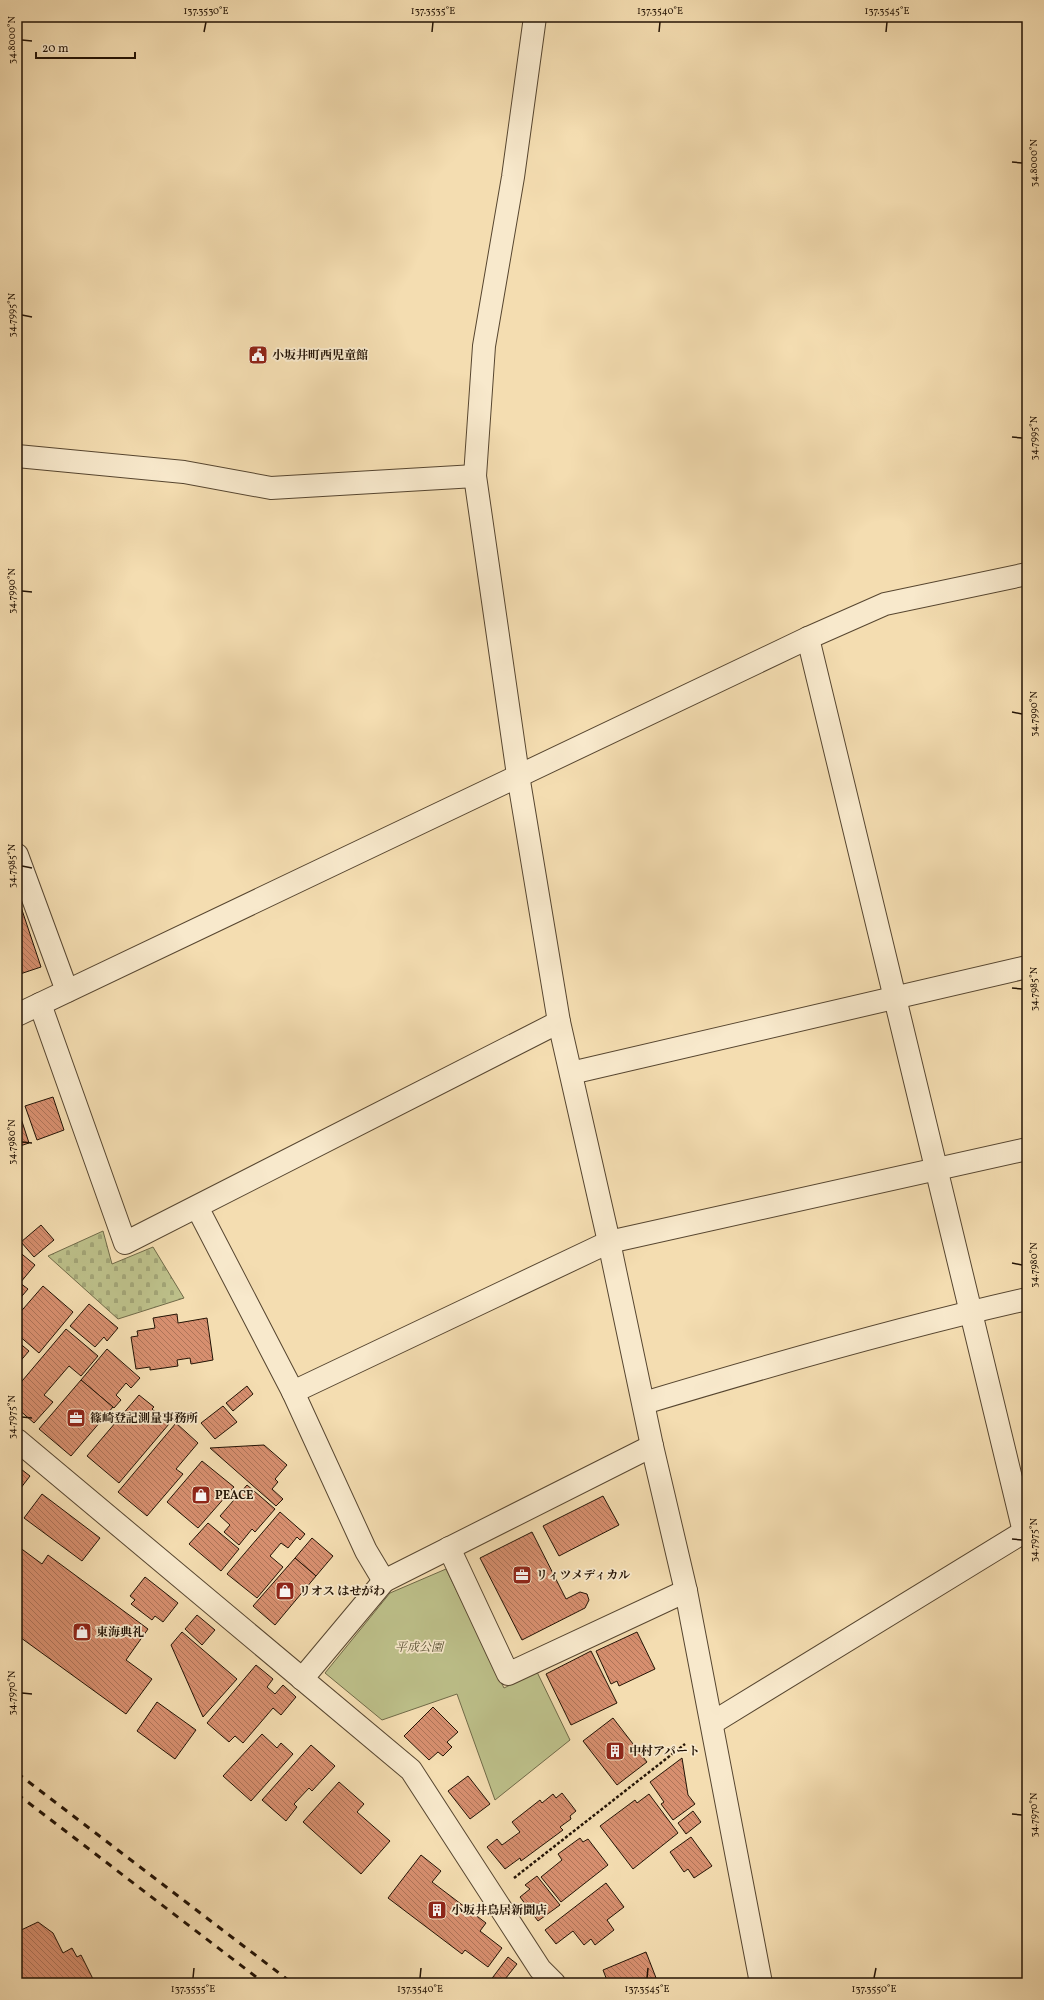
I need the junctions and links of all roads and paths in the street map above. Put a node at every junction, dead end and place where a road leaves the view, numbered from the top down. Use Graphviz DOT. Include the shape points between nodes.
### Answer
graph roads {
  1 [pos="535,17"];
  2 [pos="17,456"];
  3 [pos="475,476"];
  4 [pos="1027,574"];
  5 [pos="808,638"];
  6 [pos="518,775"];
  7 [pos="17,855"];
  8 [pos="1027,967"];
  9 [pos="67,991"];
  10 [pos="895,997"];
  11 [pos="40,1004"];
  12 [pos="17,1015"];
  13 [pos="560,1022"];
  14 [pos="571,1073"];
  15 [pos="1027,1149"];
  16 [pos="936,1170"];
  17 [pos="197,1207"];
  18 [pos="609,1242"];
  19 [pos="1027,1299"];
  20 [pos="971,1312"];
  21 [pos="293,1392"];
  22 [pos="644,1403"];
  23 [pos="17,1440"];
  24 [pos="652,1446"];
  25 [pos="1025,1531"];
  26 [pos="449,1548"];
  27 [pos="384,1581"];
  28 [pos="686,1591"];
  29 [pos="302,1679"];
  30 [pos="712,1724"];
  31 [pos="492,1895"];
  32 [pos="554,1983"];
  33 [pos="761,1983"];
  1 -- 3 [label="street" via="513,177 484,346"];
  2 -- 3 [label="street" via="184,472 272,488"];
  3 -- 6 [label="street"];
  4 -- 5 [label="street" via="885,604"];
  5 -- 6 [label="street"];
  5 -- 10 [label="street"];
  6 -- 9 [label="street"];
  6 -- 13 [label="street"];
  7 -- 9 [label="street"];
  8 -- 10 [label="street"];
  9 -- 11 [label="street"];
  10 -- 14 [label="street"];
  10 -- 16 [label="street"];
  11 -- 12 [label="street"];
  11 -- 17 [label="street" via="125,1243"];
  13 -- 14 [label="street"];
  13 -- 17 [label="street"];
  14 -- 18 [label="street"];
  15 -- 16 [label="street"];
  16 -- 18 [label="street"];
  16 -- 20 [label="street"];
  17 -- 21 [label="street"];
  18 -- 21 [label="street"];
  18 -- 22 [label="street"];
  19 -- 20 [label="street"];
  20 -- 22 [label="street" via="752,1370"];
  20 -- 25 [label="street"];
  21 -- 27 [label="street" via="366,1552"];
  22 -- 24 [label="street"];
  23 -- 29 [label="street"];
  24 -- 26 [label="street"];
  24 -- 28 [label="street"];
  25 -- 30 [label="street"];
  26 -- 27 [label="street"];
  26 -- 28 [label="street" via="508,1674"];
  27 -- 29 [label="street"];
  28 -- 30 [label="street"];
  29 -- 31 [label="street" via="411,1770"];
  30 -- 31 [label="path"];
  30 -- 33 [label="street"];
  31 -- 32 [label="street" via="540,1969"];
}
